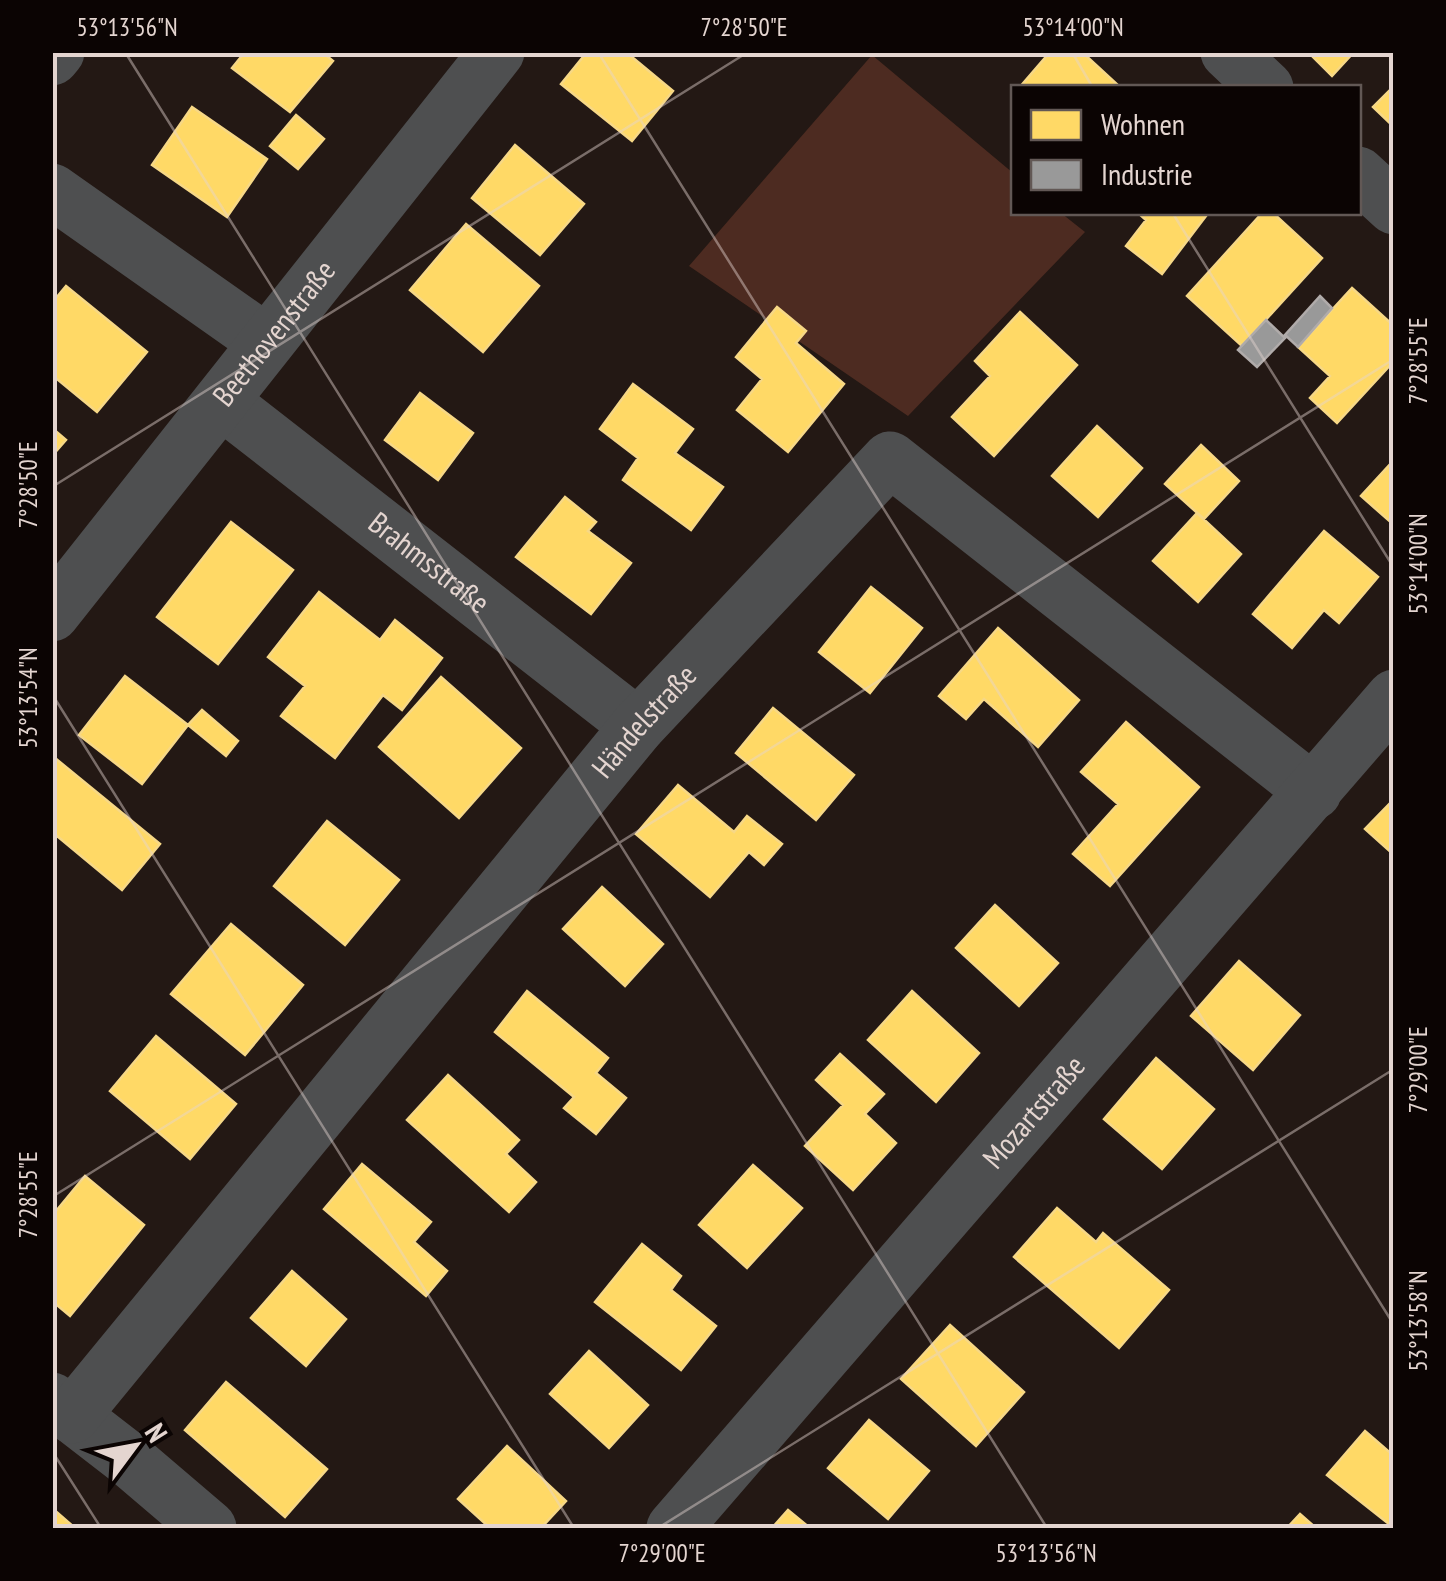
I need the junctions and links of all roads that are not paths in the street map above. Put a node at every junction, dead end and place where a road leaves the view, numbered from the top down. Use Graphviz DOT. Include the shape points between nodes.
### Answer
graph roads {
  1 [pos="497,52"];
  2 [pos="1228,52"];
  3 [pos="1263,85"];
  4 [pos="1361,177"];
  5 [pos="52,191"];
  6 [pos="1394,207"];
  7 [pos="265,342"];
  8 [pos="222,402"];
  9 [pos="52,614"];
  10 [pos="1394,697"];
  11 [pos="638,726"];
  12 [pos="1314,792"];
  13 [pos="62,1408"];
  14 [pos="208,1528"];
  15 [pos="674,1528"];
  1 -- 7 [label="street, Beethovenstraße"];
  2 -- 3 [label="street"];
  4 -- 6 [label="street"];
  5 -- 7 [label="street"];
  7 -- 8 [label="street, Beethovenstraße"];
  8 -- 9 [label="street, Beethovenstraße"];
  8 -- 11 [label="street, Brahmsstraße"];
  10 -- 12 [label="street, Mozartstraße"];
  11 -- 12 [label="street, Händelstraße" via="890,459"];
  11 -- 13 [label="street, Händelstraße"];
  12 -- 15 [label="street, Mozartstraße"];
  13 -- 14 [label="street"];
}
